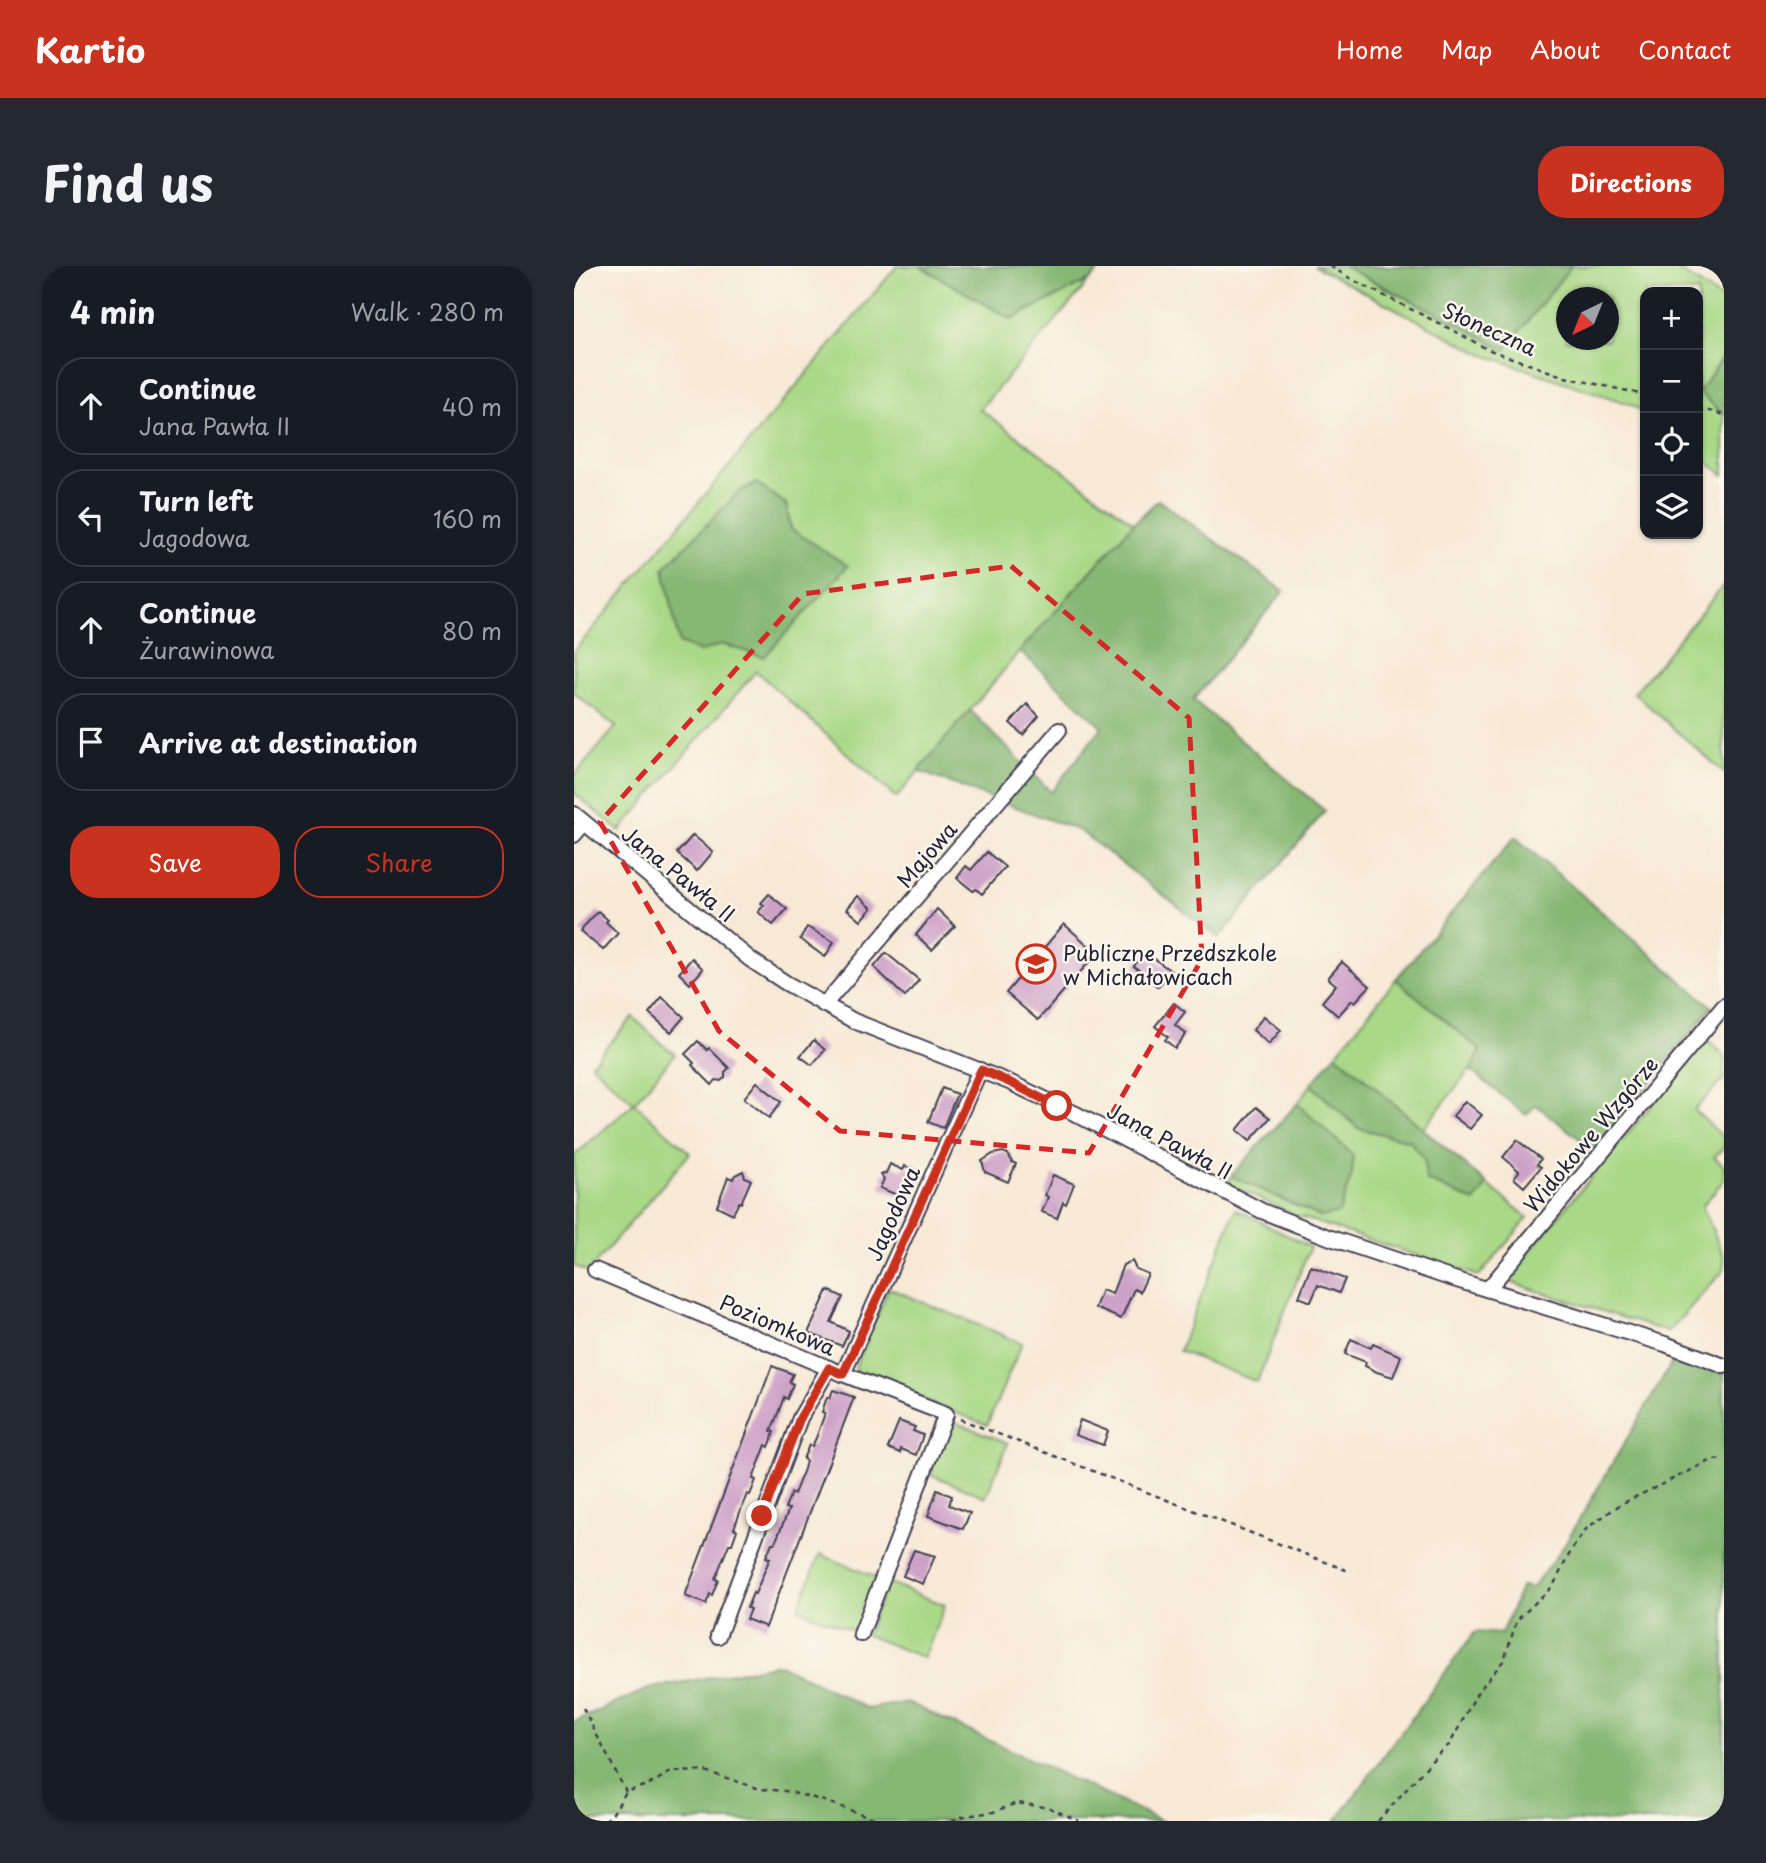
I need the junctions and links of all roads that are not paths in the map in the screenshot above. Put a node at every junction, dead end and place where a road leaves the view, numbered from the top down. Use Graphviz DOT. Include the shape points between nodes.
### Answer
graph roads {
  1 [pos="1059,730"];
  2 [pos="579,818"];
  3 [pos="574,835"];
  4 [pos="824,1005"];
  5 [pos="1724,1006"];
  6 [pos="981,1070"];
  7 [pos="595,1270"];
  8 [pos="1488,1289"];
  9 [pos="1724,1366"];
  10 [pos="836,1371"];
  11 [pos="861,1634"];
  12 [pos="718,1636"];
  1 -- 4 [label="street, Majowa"];
  2 -- 3 [label="street"];
  2 -- 4 [label="street, Jana Pawła II" via="751,960"];
  4 -- 6 [label="street, Jana Pawła II"];
  5 -- 8 [label="street, Widokowe Wzgórze"];
  6 -- 8 [label="street, Jana Pawła II" via="1262,1211"];
  6 -- 10 [label="street, Jagodowa"];
  7 -- 10 [label="street, Poziomkowa"];
  8 -- 9 [label="street, Jana Pawła II"];
  10 -- 11 [label="street, Poziomkowa" via="947,1414"];
  10 -- 12 [label="street, Jagodowa" via="800,1418"];
}
